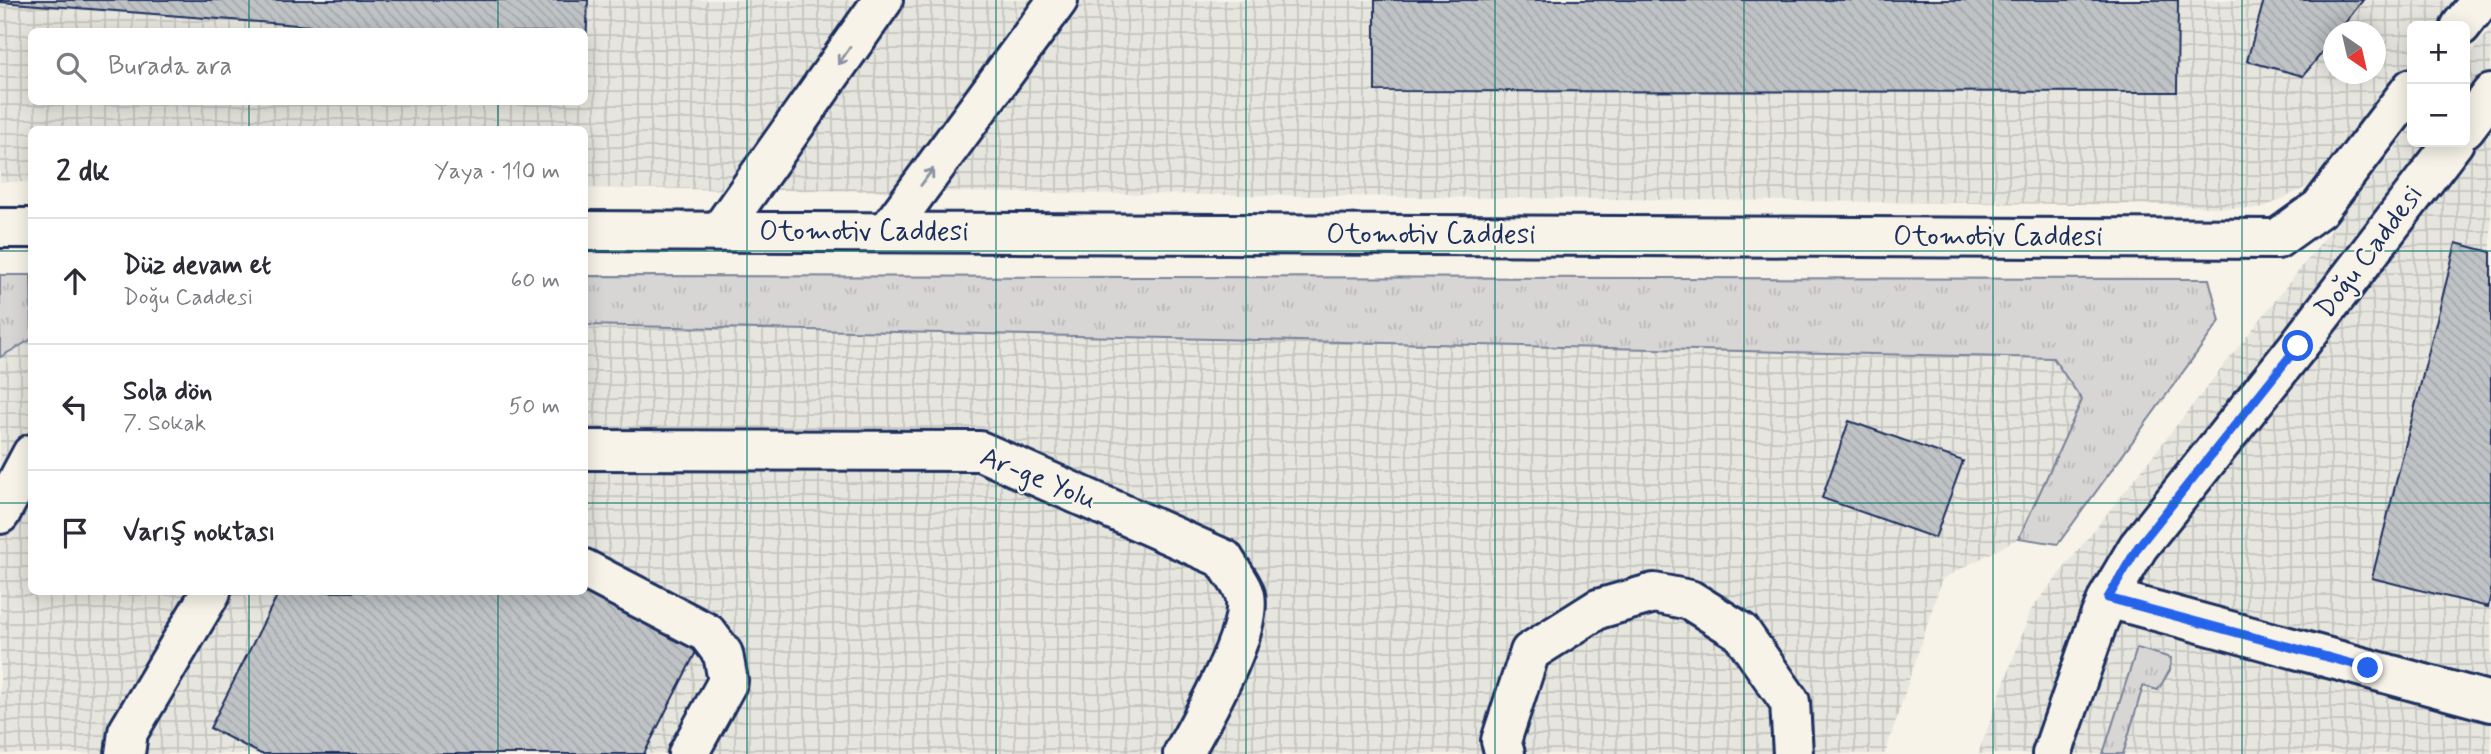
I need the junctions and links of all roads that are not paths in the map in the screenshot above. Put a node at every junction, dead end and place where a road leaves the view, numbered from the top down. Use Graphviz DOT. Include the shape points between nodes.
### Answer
graph roads {
  1 [pos="883,0"];
  2 [pos="1058,0"];
  3 [pos="2481,0"];
  4 [pos="2464,21"];
  5 [pos="2491,94"];
  6 [pos="2407,95"];
  7 [pos="2470,121"];
  8 [pos="2450,147"];
  9 [pos="0,228"];
  10 [pos="28,228"];
  11 [pos="588,230"];
  12 [pos="720,231"];
  13 [pos="887,232"];
  14 [pos="588,450"];
  15 [pos="28,462"];
  16 [pos="0,514"];
  17 [pos="588,571"];
  18 [pos="209,595"];
  19 [pos="2108,598"];
  20 [pos="2491,702"];
  21 [pos="125,754"];
  22 [pos="688,754"];
  23 [pos="1183,754"];
  24 [pos="1504,754"];
  25 [pos="1793,754"];
  26 [pos="2052,754"];
  1 -- 12 [label="street, one-way"];
  13 -- 2 [label="street, one-way"];
  3 -- 4 [label="street"];
  5 -- 7 [label="street"];
  6 -- 13 [label="street, Otomotiv Caddesi" via="2320,208 2277,239"];
  8 -- 19 [label="street, Doğu Caddesi" via="2138,547"];
  9 -- 10 [label="street"];
  11 -- 12 [label="street, Otomotiv Caddesi"];
  12 -- 13 [label="street, Otomotiv Caddesi"];
  14 -- 23 [label="street, Ar-ge Yolu" via="980,451 1224,559 1245,594 1244,625"];
  15 -- 16 [label="street"];
  17 -- 22 [label="street" via="707,633 723,654 729,681"];
  18 -- 21 [label="street" via="128,732"];
  19 -- 20 [label="street"];
  19 -- 26 [label="street, Doğu Caddesi"];
  24 -- 25 [label="street" via="1501,741 1530,652 1598,609 1654,593 1690,600 1741,632 1790,702"];
}
